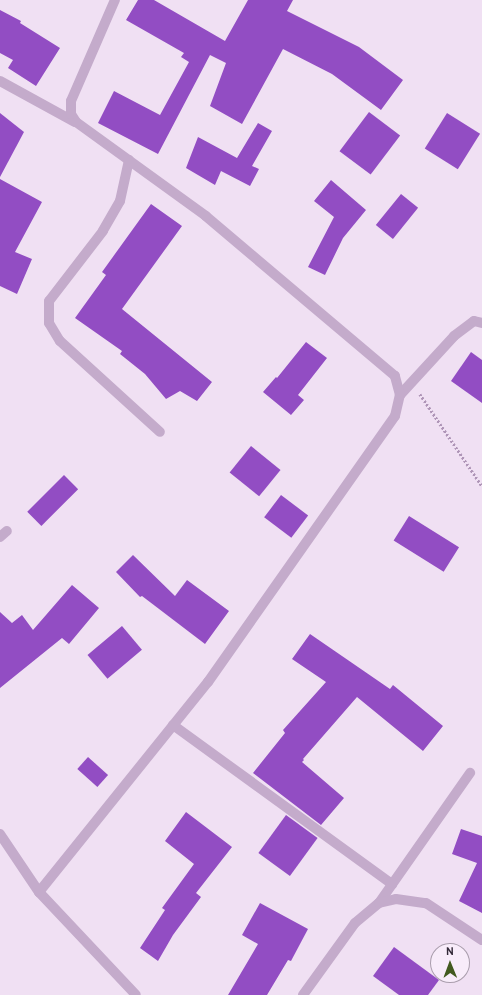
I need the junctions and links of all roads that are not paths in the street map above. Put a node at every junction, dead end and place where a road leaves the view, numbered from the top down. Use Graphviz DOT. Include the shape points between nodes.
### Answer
graph roads {
  1 [pos="115,0"];
  2 [pos="0,81"];
  3 [pos="76,122"];
  4 [pos="129,160"];
  5 [pos="482,323"];
  6 [pos="400,395"];
  7 [pos="160,432"];
  8 [pos="172,725"];
  9 [pos="470,773"];
  10 [pos="0,834"];
  11 [pos="392,884"];
  12 [pos="39,892"];
  13 [pos="379,903"];
  14 [pos="482,940"];
  15 [pos="136,995"];
  16 [pos="303,995"];
  1 -- 3 [label="street" via="71,101 71,114"];
  2 -- 3 [label="street"];
  3 -- 4 [label="street"];
  4 -- 6 [label="street" via="206,216 395,376"];
  4 -- 7 [label="street" via="120,201 103,231 49,301 49,323 60,341"];
  5 -- 6 [label="street" via="474,321 454,336"];
  6 -- 8 [label="street" via="395,416 208,682"];
  8 -- 11 [label="street"];
  8 -- 12 [label="street"];
  9 -- 11 [label="street"];
  10 -- 12 [label="street"];
  11 -- 13 [label="street"];
  12 -- 15 [label="street"];
  13 -- 14 [label="street" via="396,899 426,903"];
  13 -- 16 [label="street" via="355,923"];
}
